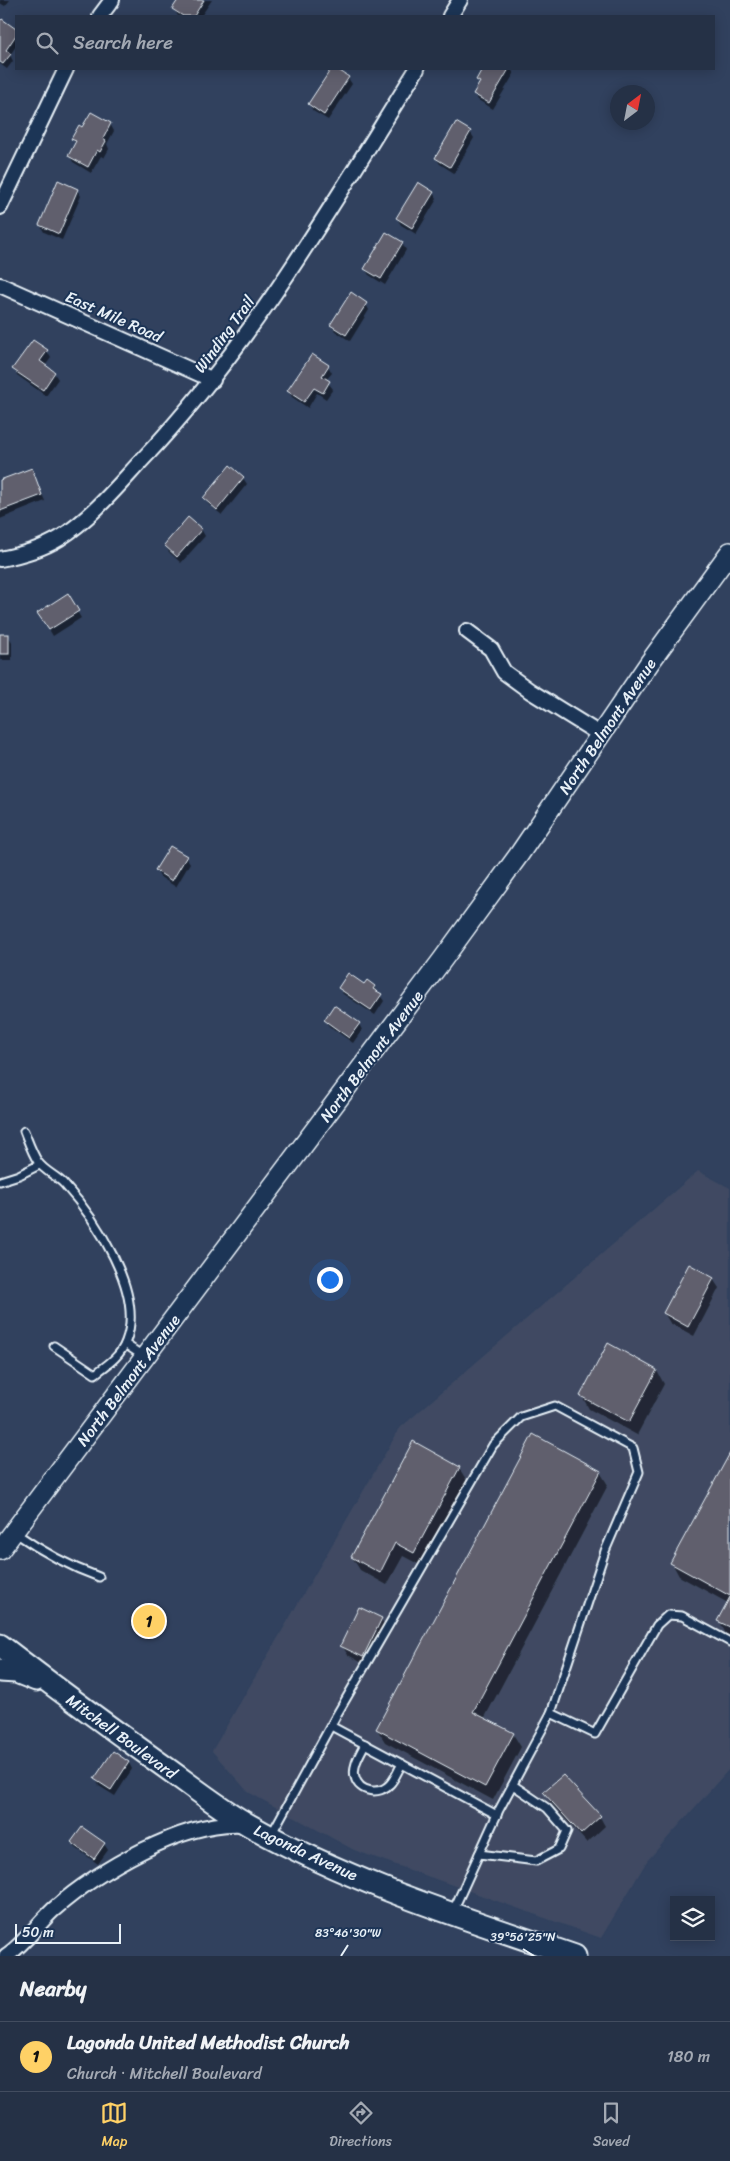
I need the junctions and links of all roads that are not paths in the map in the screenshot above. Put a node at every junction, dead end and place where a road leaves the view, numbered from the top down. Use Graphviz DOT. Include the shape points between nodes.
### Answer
graph roads {
  1 [pos="112,0"];
  2 [pos="460,0"];
  3 [pos="101,15"];
  4 [pos="451,15"];
  5 [pos="66,70"];
  6 [pos="416,70"];
  7 [pos="0,207"];
  8 [pos="0,284"];
  9 [pos="213,380"];
  10 [pos="730,552"];
  11 [pos="0,559"];
  12 [pos="466,631"];
  13 [pos="601,735"];
  14 [pos="24,1131"];
  15 [pos="39,1165"];
  16 [pos="0,1181"];
  17 [pos="125,1344"];
  18 [pos="54,1346"];
  19 [pos="145,1358"];
  20 [pos="14,1532"];
  21 [pos="0,1550"];
  22 [pos="99,1577"];
  23 [pos="730,1642"];
  24 [pos="0,1646"];
  25 [pos="0,1671"];
  26 [pos="54,1687"];
  27 [pos="551,1713"];
  28 [pos="331,1726"];
  29 [pos="365,1744"];
  30 [pos="402,1764"];
  31 [pos="512,1785"];
  32 [pos="497,1814"];
  33 [pos="246,1824"];
  34 [pos="270,1836"];
  35 [pos="479,1854"];
  36 [pos="451,1914"];
  37 [pos="562,1954"];
  38 [pos="6,1956"];
  1 -- 3 [label="street"];
  2 -- 4 [label="street"];
  5 -- 7 [label="street"];
  6 -- 9 [label="street, Winding Trail" via="260,317"];
  8 -- 9 [label="street, East Mile Road"];
  9 -- 11 [label="street, Winding Trail" via="114,491 77,525 40,548"];
  10 -- 13 [label="street, North Belmont Avenue"];
  12 -- 13 [label="street" via="491,649 504,672"];
  13 -- 19 [label="street, North Belmont Avenue" via="444,959"];
  14 -- 15 [label="lane"];
  15 -- 16 [label="lane"];
  15 -- 17 [label="lane" via="63,1182 90,1217 119,1265 128,1295 130,1323"];
  17 -- 18 [label="lane" via="112,1362 95,1374"];
  17 -- 19 [label="lane"];
  19 -- 20 [label="street, North Belmont Avenue"];
  20 -- 21 [label="street, North Belmont Avenue"];
  20 -- 22 [label="lane" via="78,1570"];
  23 -- 27 [label="lane" via="682,1616 668,1615 657,1625 595,1734"];
  24 -- 26 [label="main road, Mitchell Boulevard"];
  25 -- 26 [label="main road" via="16,1672"];
  26 -- 33 [label="main road, Mitchell Boulevard"];
  27 -- 28 [label="lane" via="605,1551 639,1472 632,1448 555,1406 521,1417 493,1445"];
  27 -- 31 [label="lane"];
  28 -- 29 [label="lane"];
  28 -- 34 [label="lane"];
  29 -- 30 [label="lane"];
  29 -- 30 [label="lane" via="356,1763 355,1776 359,1785 369,1791 381,1791 390,1785"];
  30 -- 32 [label="lane"];
  31 -- 32 [label="lane"];
  31 -- 35 [label="lane" via="547,1808 567,1831 559,1849 536,1861"];
  32 -- 35 [label="lane"];
  33 -- 34 [label="main road, Lagonda Avenue"];
  33 -- 38 [label="street, Lagonda Avenue" via="219,1824 196,1829 118,1864 73,1893"];
  34 -- 36 [label="main road, Lagonda Avenue" via="406,1898"];
  35 -- 36 [label="lane"];
  36 -- 37 [label="main road, Lagonda Avenue"];
}
